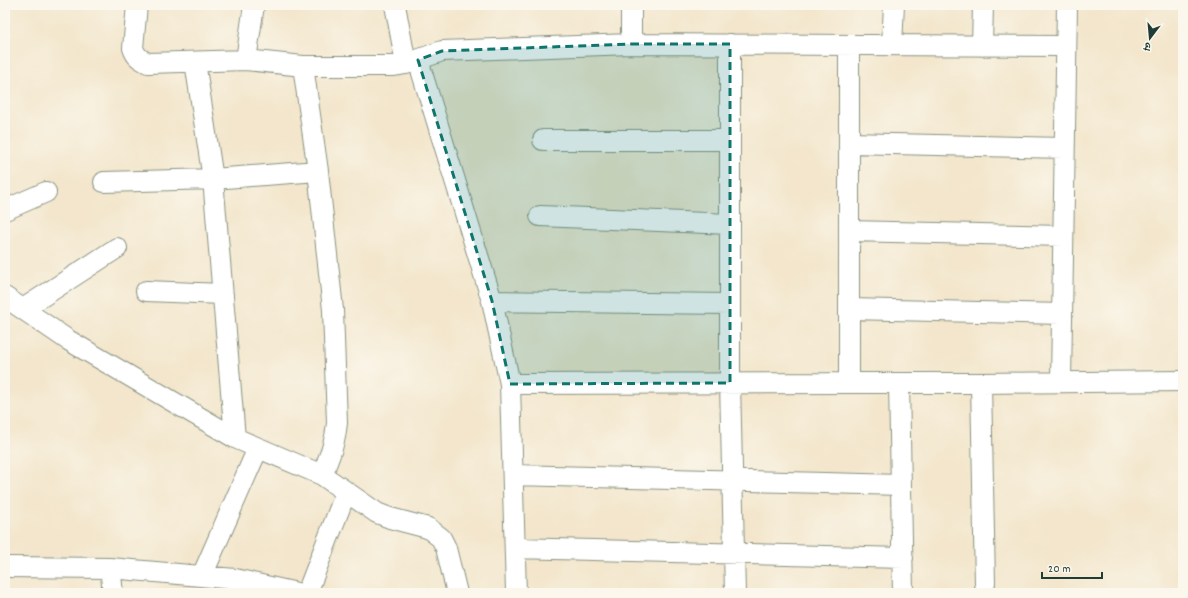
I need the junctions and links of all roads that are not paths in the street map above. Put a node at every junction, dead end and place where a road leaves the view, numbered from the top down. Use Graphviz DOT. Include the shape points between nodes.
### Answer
graph roads {
  1 [pos="138,5"];
  2 [pos="254,5"];
  3 [pos="395,5"];
  4 [pos="631,5"];
  5 [pos="894,5"];
  6 [pos="983,5"];
  7 [pos="1067,5"];
  8 [pos="631,44"];
  9 [pos="730,44"];
  10 [pos="849,45"];
  11 [pos="892,45"];
  12 [pos="982,46"];
  13 [pos="1066,46"];
  14 [pos="246,60"];
  15 [pos="195,62"];
  16 [pos="412,62"];
  17 [pos="303,66"];
  18 [pos="543,140"];
  19 [pos="730,140"];
  20 [pos="849,143"];
  21 [pos="1064,148"];
  22 [pos="318,171"];
  23 [pos="213,179"];
  24 [pos="104,182"];
  25 [pos="46,192"];
  26 [pos="5,210"];
  27 [pos="540,216"];
  28 [pos="730,224"];
  29 [pos="849,231"];
  30 [pos="1063,236"];
  31 [pos="118,248"];
  32 [pos="146,291"];
  33 [pos="223,294"];
  34 [pos="492,301"];
  35 [pos="11,303"];
  36 [pos="730,304"];
  37 [pos="849,308"];
  38 [pos="1062,314"];
  39 [pos="1183,381"];
  40 [pos="900,382"];
  41 [pos="1061,382"];
  42 [pos="730,383"];
  43 [pos="849,383"];
  44 [pos="980,383"];
  45 [pos="510,384"];
  46 [pos="235,438"];
  47 [pos="258,448"];
  48 [pos="322,475"];
  49 [pos="513,476"];
  50 [pos="732,480"];
  51 [pos="901,485"];
  52 [pos="346,492"];
  53 [pos="515,548"];
  54 [pos="734,554"];
  55 [pos="903,558"];
  56 [pos="5,567"];
  57 [pos="110,568"];
  58 [pos="215,582"];
  59 [pos="984,584"];
  60 [pos="113,593"];
  61 [pos="297,593"];
  62 [pos="307,593"];
  63 [pos="457,593"];
  64 [pos="516,593"];
  65 [pos="735,593"];
  66 [pos="903,593"];
  1 -- 15 [label="street" via="133,48 140,59 148,63"];
  2 -- 14 [label="street"];
  3 -- 16 [label="street"];
  4 -- 8 [label="street"];
  5 -- 11 [label="street"];
  6 -- 12 [label="street"];
  7 -- 13 [label="street"];
  8 -- 9 [label="street"];
  8 -- 16 [label="street" via="442,51"];
  9 -- 10 [label="street"];
  9 -- 19 [label="street"];
  10 -- 11 [label="street"];
  10 -- 20 [label="street"];
  11 -- 12 [label="street"];
  12 -- 13 [label="street"];
  13 -- 21 [label="street"];
  14 -- 15 [label="street"];
  14 -- 17 [label="street"];
  15 -- 23 [label="street"];
  16 -- 17 [label="street" via="394,66"];
  16 -- 34 [label="street"];
  17 -- 22 [label="street"];
  18 -- 19 [label="street"];
  19 -- 28 [label="street"];
  20 -- 21 [label="street"];
  20 -- 29 [label="street"];
  21 -- 30 [label="street"];
  22 -- 23 [label="street"];
  22 -- 48 [label="street" via="333,310 337,422 336,438"];
  23 -- 24 [label="street"];
  23 -- 33 [label="street"];
  25 -- 26 [label="street"];
  27 -- 28 [label="street"];
  28 -- 36 [label="street"];
  29 -- 30 [label="street"];
  29 -- 37 [label="street"];
  30 -- 38 [label="street"];
  31 -- 35 [label="street"];
  32 -- 33 [label="street"];
  33 -- 46 [label="street"];
  34 -- 36 [label="street"];
  34 -- 45 [label="street"];
  35 -- 46 [label="street" via="68,340"];
  36 -- 42 [label="street"];
  37 -- 38 [label="street"];
  37 -- 43 [label="street"];
  38 -- 41 [label="street"];
  39 -- 41 [label="street"];
  40 -- 43 [label="street"];
  40 -- 44 [label="street"];
  40 -- 51 [label="street"];
  41 -- 44 [label="street"];
  42 -- 43 [label="street"];
  42 -- 45 [label="street"];
  42 -- 50 [label="street"];
  44 -- 59 [label="street"];
  45 -- 49 [label="street"];
  46 -- 47 [label="street"];
  47 -- 48 [label="street"];
  47 -- 58 [label="street"];
  48 -- 52 [label="street"];
  49 -- 50 [label="street"];
  49 -- 53 [label="street"];
  50 -- 51 [label="street"];
  50 -- 54 [label="street"];
  51 -- 55 [label="street"];
  52 -- 62 [label="street"];
  52 -- 63 [label="street" via="377,513 428,528 441,538 446,548"];
  53 -- 54 [label="street"];
  53 -- 64 [label="street"];
  54 -- 55 [label="street"];
  54 -- 65 [label="street"];
  55 -- 66 [label="street"];
  56 -- 57 [label="street"];
  57 -- 58 [label="street"];
  57 -- 60 [label="street"];
  58 -- 61 [label="street" via="235,579"];
}
